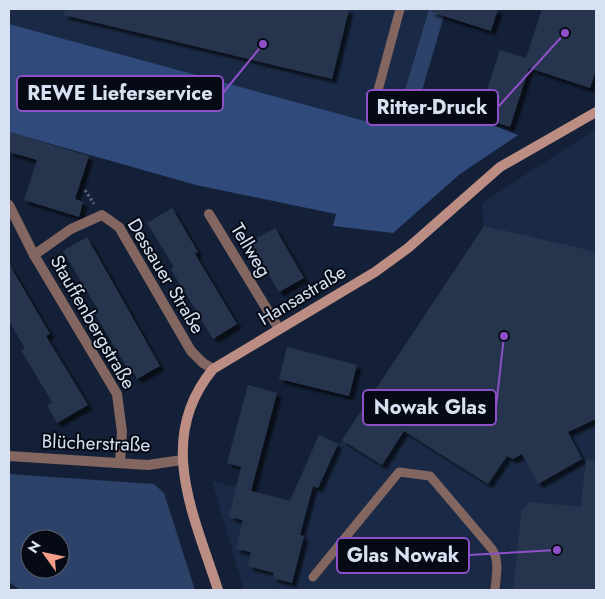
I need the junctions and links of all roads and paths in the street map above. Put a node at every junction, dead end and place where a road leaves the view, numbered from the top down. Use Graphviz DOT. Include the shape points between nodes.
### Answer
graph roads {
  1 [pos="400,9"];
  2 [pos="377,94"];
  3 [pos="596,112"];
  4 [pos="9,205"];
  5 [pos="209,214"];
  6 [pos="34,255"];
  7 [pos="279,329"];
  8 [pos="213,369"];
  9 [pos="9,456"];
  10 [pos="182,460"];
  11 [pos="120,463"];
  12 [pos="313,577"];
  13 [pos="218,590"];
  14 [pos="495,590"];
  1 -- 2 [label="lane"];
  3 -- 7 [label="street, Hansastraße" via="500,167 408,248 375,272"];
  4 -- 6 [label="street, Stauffenbergstraße"];
  5 -- 7 [label="street, Tellweg"];
  6 -- 8 [label="street, Dessauer Straße" via="85,222 102,215 110,218 119,227 191,351"];
  6 -- 11 [label="street, Stauffenbergstraße" via="117,394 122,432"];
  7 -- 8 [label="street, Hansastraße"];
  8 -- 10 [label="street, Hansastraße" via="194,395 188,411 182,435"];
  9 -- 11 [label="street, Blücherstraße"];
  10 -- 11 [label="street, Blücherstraße"];
  10 -- 13 [label="street, Hansastraße" via="184,480"];
  12 -- 14 [label="lane" via="399,472 430,476 492,549 497,564"];
}
